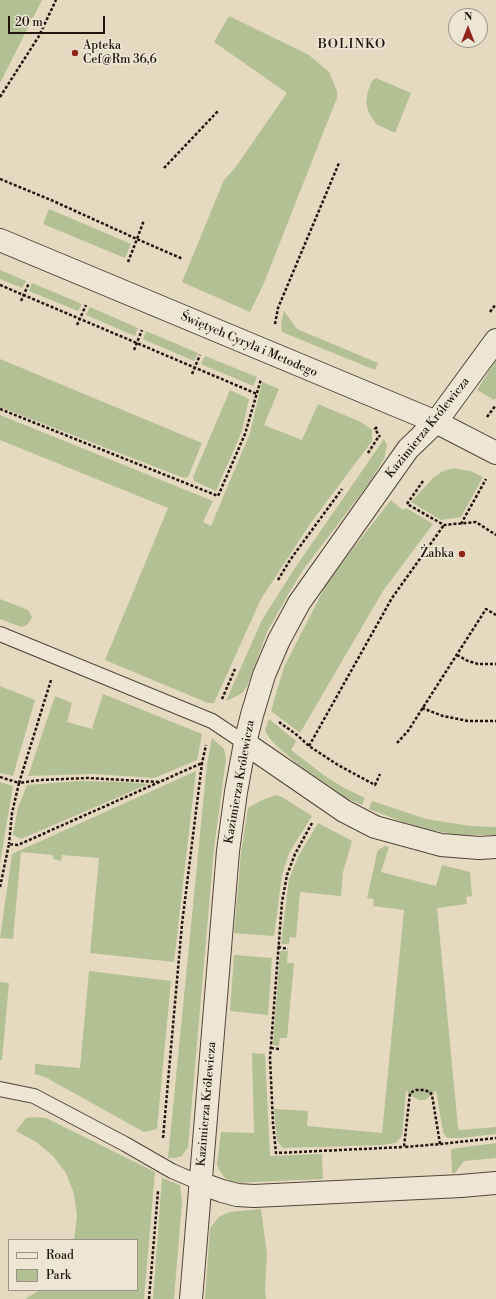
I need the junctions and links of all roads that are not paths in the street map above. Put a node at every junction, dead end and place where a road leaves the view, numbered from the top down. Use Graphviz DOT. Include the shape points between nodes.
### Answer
graph roads {
  1 [pos="0,240"];
  2 [pos="496,340"];
  3 [pos="436,422"];
  4 [pos="496,453"];
  5 [pos="0,634"];
  6 [pos="245,743"];
  7 [pos="496,847"];
  8 [pos="0,1089"];
  9 [pos="200,1183"];
  10 [pos="496,1183"];
  11 [pos="191,1299"];
  1 -- 3 [label="street, Świętych Cyryla i Metodego"];
  2 -- 3 [label="street, Kazimierza Królewicza"];
  3 -- 4 [label="street, Świętych Cyryla i Metodego"];
  3 -- 6 [label="street, Kazimierza Królewicza" via="408,449 299,603 264,675"];
  5 -- 6 [label="lane" via="212,721"];
  6 -- 7 [label="street" via="344,810 375,827 441,845"];
  6 -- 9 [label="street, Kazimierza Królewicza" via="228,851"];
  8 -- 9 [label="lane" via="34,1096 172,1171"];
  9 -- 10 [label="street" via="237,1196"];
  9 -- 11 [label="street, Kazimierza Królewicza"];
}
